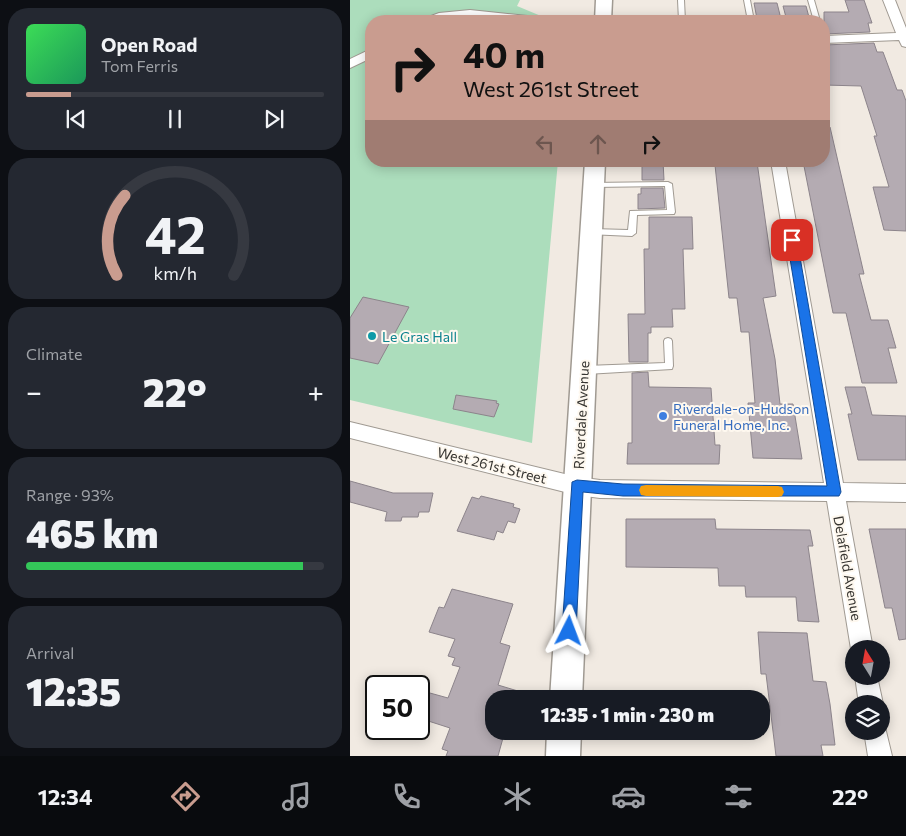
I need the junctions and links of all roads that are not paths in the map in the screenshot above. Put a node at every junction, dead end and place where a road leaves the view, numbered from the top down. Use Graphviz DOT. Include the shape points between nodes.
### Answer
graph roads {
  1 [pos="604,0"];
  2 [pos="681,0"];
  3 [pos="747,0"];
  4 [pos="811,0"];
  5 [pos="889,0"];
  6 [pos="489,14"];
  7 [pos="426,15"];
  8 [pos="445,15"];
  9 [pos="497,15"];
  10 [pos="600,15"];
  11 [pos="682,15"];
  12 [pos="750,15"];
  13 [pos="815,15"];
  14 [pos="905,38"];
  15 [pos="830,40"];
  16 [pos="365,56"];
  17 [pos="350,64"];
  18 [pos="595,167"];
  19 [pos="779,167"];
  20 [pos="594,184"];
  21 [pos="591,232"];
  22 [pos="668,341"];
  23 [pos="583,370"];
  24 [pos="350,430"];
  25 [pos="577,486"];
  26 [pos="835,492"];
  27 [pos="906,493"];
  28 [pos="860,640"];
  29 [pos="566,690"];
  30 [pos="564,740"];
  31 [pos="877,740"];
  32 [pos="563,756"];
  33 [pos="880,756"];
  1 -- 10 [label="main road"];
  2 -- 11 [label="lane"];
  3 -- 12 [label="lane"];
  4 -- 13 [label="lane"];
  5 -- 14 [label="street"];
  6 -- 7 [label="street" via="469,6 448,5"];
  6 -- 8 [label="street"];
  6 -- 9 [label="street"];
  14 -- 15 [label="street"];
  16 -- 17 [label="street"];
  18 -- 20 [label="main road, Riverdale Avenue"];
  19 -- 26 [label="street, Delafield Avenue"];
  20 -- 21 [label="main road, Riverdale Avenue"];
  20 -- 21 [label="lane" via="668,184 671,212 633,213 632,233"];
  21 -- 23 [label="main road, Riverdale Avenue"];
  22 -- 23 [label="lane" via="669,366"];
  23 -- 25 [label="main road, Riverdale Avenue"];
  24 -- 25 [label="street, West 261st Street"];
  25 -- 26 [label="street, West 261st Street" via="623,490"];
  25 -- 29 [label="main road, Riverdale Avenue"];
  26 -- 27 [label="street, West 261st Street"];
  26 -- 28 [label="street, Delafield Avenue"];
  30 -- 32 [label="main road"];
  31 -- 33 [label="street"];
}
